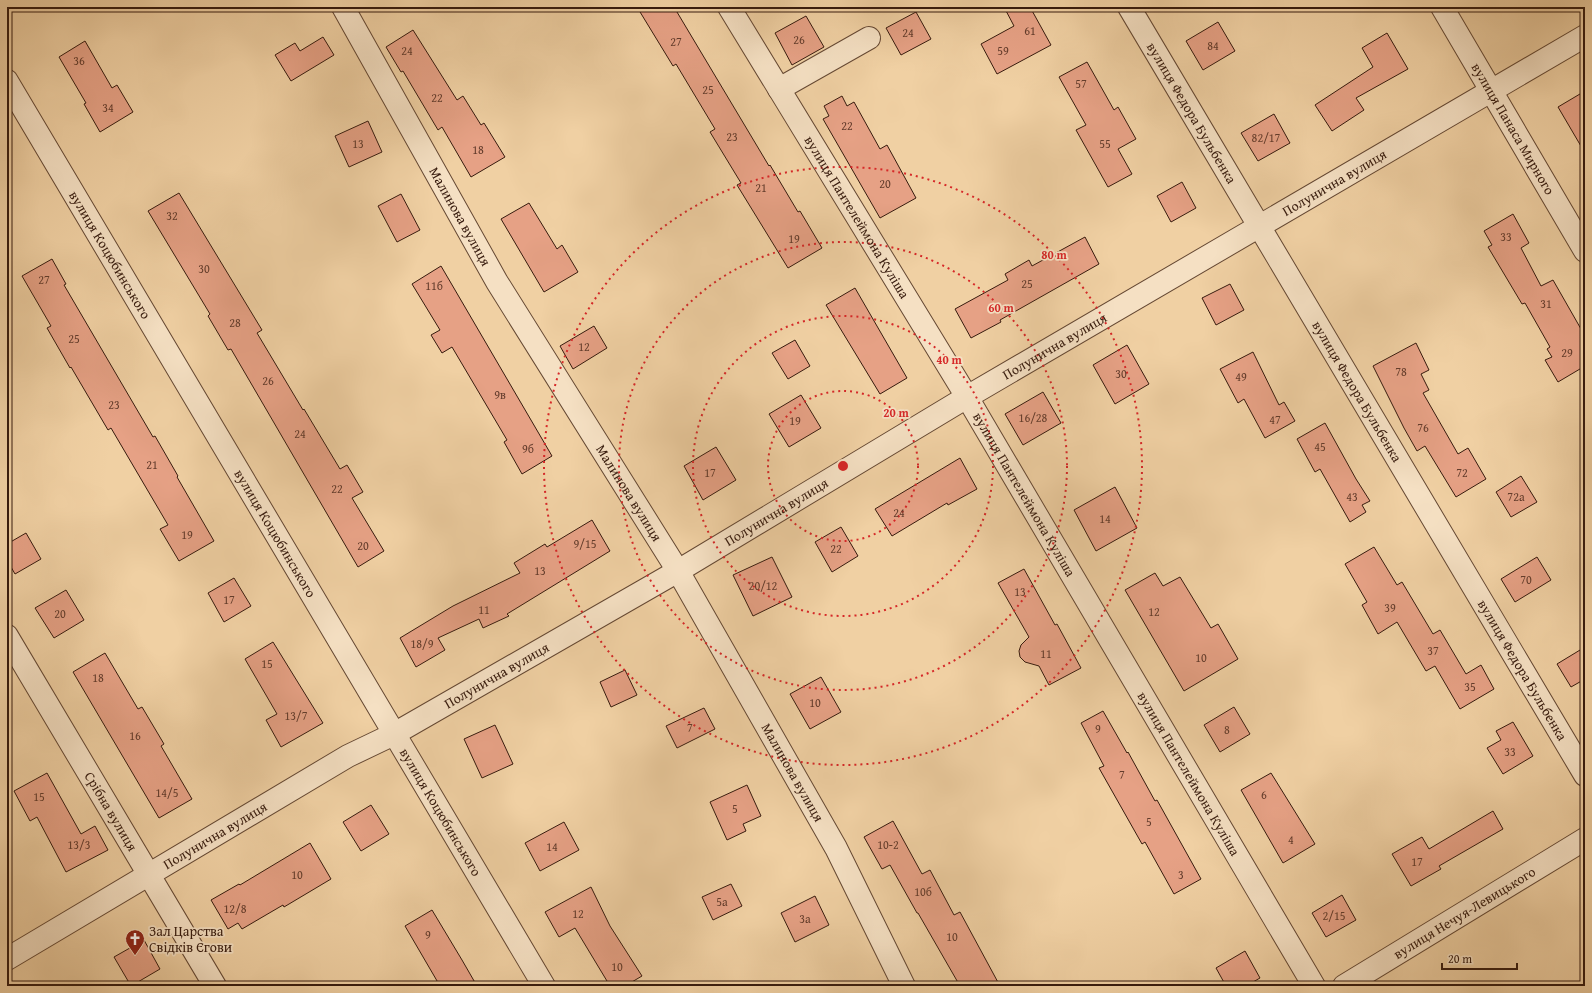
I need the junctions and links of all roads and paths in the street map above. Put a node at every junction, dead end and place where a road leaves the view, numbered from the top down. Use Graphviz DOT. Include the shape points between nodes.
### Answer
graph roads {
  1 [pos="343,7"];
  2 [pos="729,7"];
  3 [pos="1129,7"];
  4 [pos="1442,7"];
  5 [pos="1585,36"];
  6 [pos="869,38"];
  7 [pos="7,81"];
  8 [pos="779,89"];
  9 [pos="1491,90"];
  10 [pos="1260,225"];
  11 [pos="1585,251"];
  12 [pos="967,397"];
  13 [pos="678,571"];
  14 [pos="7,636"];
  15 [pos="394,734"];
  16 [pos="1585,775"];
  17 [pos="1585,838"];
  18 [pos="148,875"];
  19 [pos="7,959"];
  20 [pos="215,986"];
  21 [pos="544,986"];
  22 [pos="904,986"];
  23 [pos="1314,986"];
  24 [pos="1344,986"];
  1 -- 13 [label="street, Малинова вулиця" via="498,282"];
  2 -- 8 [label="street, вулиця Пантелеймона Куліша"];
  3 -- 10 [label="street, вулиця Федора Бульбенка"];
  4 -- 9 [label="street, вулиця Панаса Мирного"];
  5 -- 9 [label="street, Полунична вулиця"];
  6 -- 8 [label="street"];
  7 -- 15 [label="street, вулиця Коцюбинського"];
  8 -- 12 [label="street, вулиця Пантелеймона Куліша"];
  9 -- 10 [label="street, Полунична вулиця"];
  9 -- 11 [label="street, вулиця Панаса Мирного"];
  10 -- 12 [label="street, Полунична вулиця"];
  10 -- 16 [label="street, вулиця Федора Бульбенка"];
  12 -- 13 [label="street, Полунична вулиця"];
  12 -- 23 [label="street, вулиця Пантелеймона Куліша"];
  13 -- 15 [label="street, Полунична вулиця"];
  13 -- 22 [label="street, Малинова вулиця" via="836,848"];
  14 -- 18 [label="street, Срібна вулиця"];
  15 -- 18 [label="street, Полунична вулиця" via="348,756"];
  15 -- 21 [label="street, вулиця Коцюбинського"];
  17 -- 24 [label="street, вулиця Нечуя-Левицького"];
  18 -- 19 [label="street, Полунична вулиця"];
  18 -- 20 [label="street, Срібна вулиця"];
}
